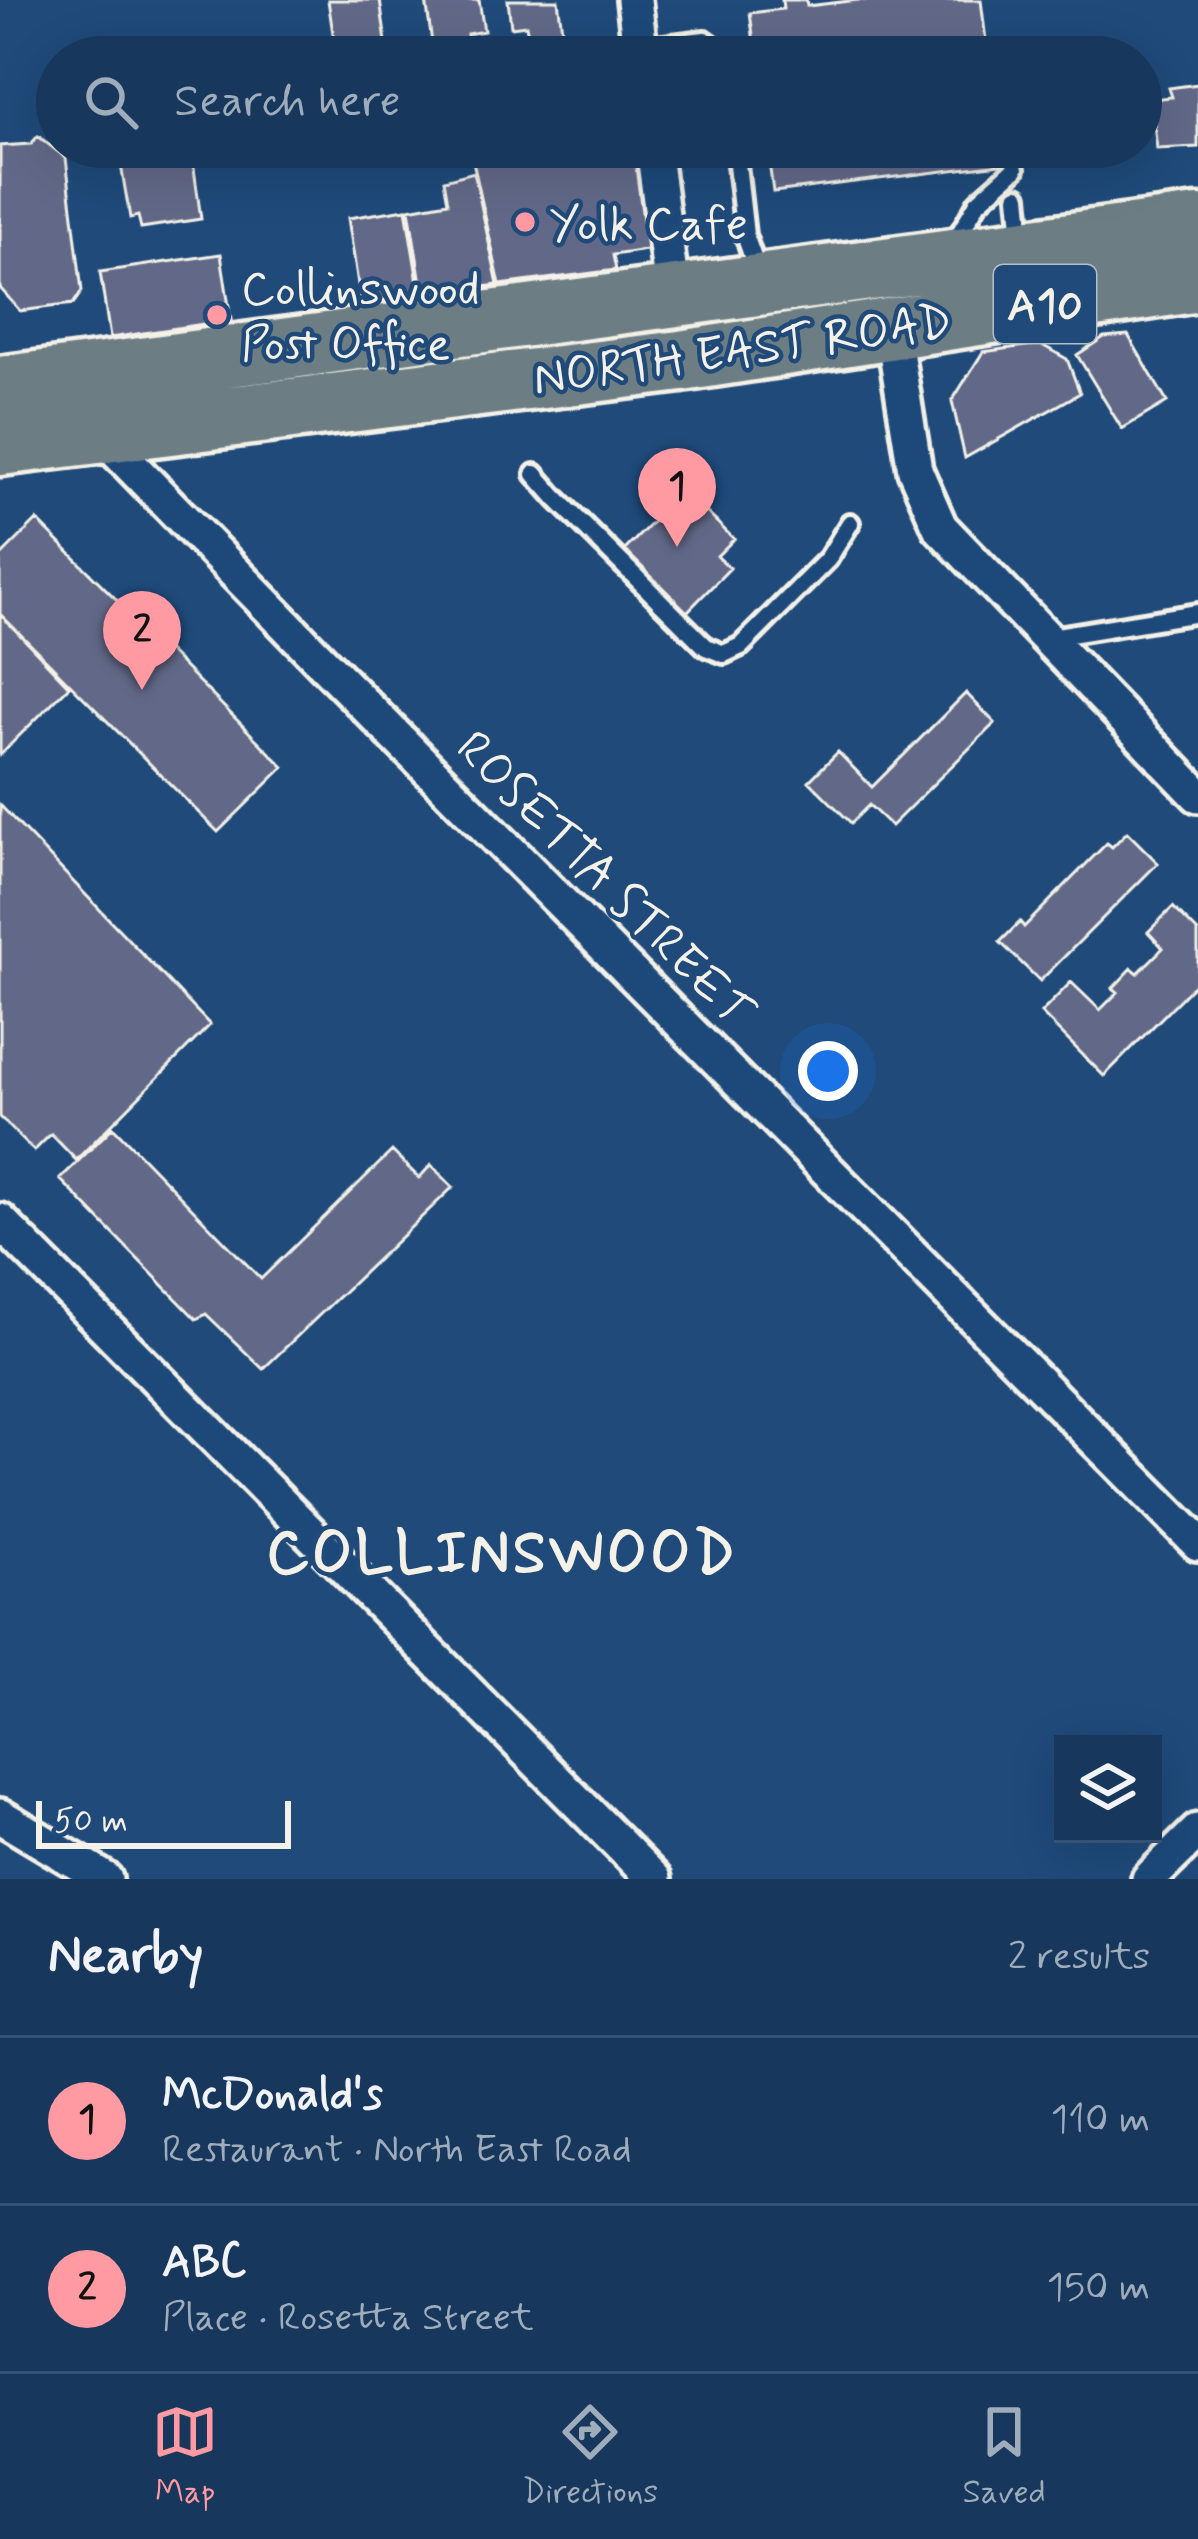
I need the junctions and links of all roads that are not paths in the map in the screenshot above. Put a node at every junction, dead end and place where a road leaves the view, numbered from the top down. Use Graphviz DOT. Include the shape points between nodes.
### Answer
graph roads {
  1 [pos="634,0"];
  2 [pos="639,36"];
  3 [pos="656,168"];
  4 [pos="739,168"];
  5 [pos="1015,170"];
  6 [pos="1198,226"];
  7 [pos="754,260"];
  8 [pos="915,265"];
  9 [pos="1198,280"];
  10 [pos="673,297"];
  11 [pos="892,327"];
  12 [pos="681,361"];
  13 [pos="0,387"];
  14 [pos="99,433"];
  15 [pos="0,445"];
  16 [pos="535,473"];
  17 [pos="850,523"];
  18 [pos="1198,613"];
  19 [pos="1045,638"];
  20 [pos="1198,795"];
  21 [pos="0,1221"];
  22 [pos="1198,1543"];
  23 [pos="0,1816"];
  24 [pos="1198,1831"];
  25 [pos="105,1879"];
  26 [pos="654,1879"];
  27 [pos="1148,1879"];
  1 -- 2 [label="street"];
  3 -- 10 [label="street"];
  4 -- 7 [label="lane"];
  5 -- 8 [label="lane"];
  6 -- 8 [label="highway, NORTH EAST ROAD / A10" via="1020,223"];
  7 -- 8 [label="highway, NORTH EAST ROAD / A10"];
  7 -- 10 [label="highway, NORTH EAST ROAD / A10"];
  8 -- 11 [label="highway"];
  9 -- 11 [label="highway, NORTH EAST ROAD / A10"];
  10 -- 12 [label="highway"];
  10 -- 13 [label="highway, NORTH EAST ROAD / A10"];
  11 -- 12 [label="highway, NORTH EAST ROAD / A10"];
  11 -- 19 [label="street" via="915,470 940,527"];
  12 -- 14 [label="highway, NORTH EAST ROAD / A10"];
  14 -- 15 [label="highway, NORTH EAST ROAD / A10"];
  14 -- 22 [label="street, ROSETTA STREET"];
  16 -- 17 [label="lane" via="706,647 724,654 828,560"];
  18 -- 19 [label="lane"];
  19 -- 20 [label="street"];
  21 -- 26 [label="street"];
  23 -- 25 [label="street"];
  24 -- 27 [label="street"];
}
